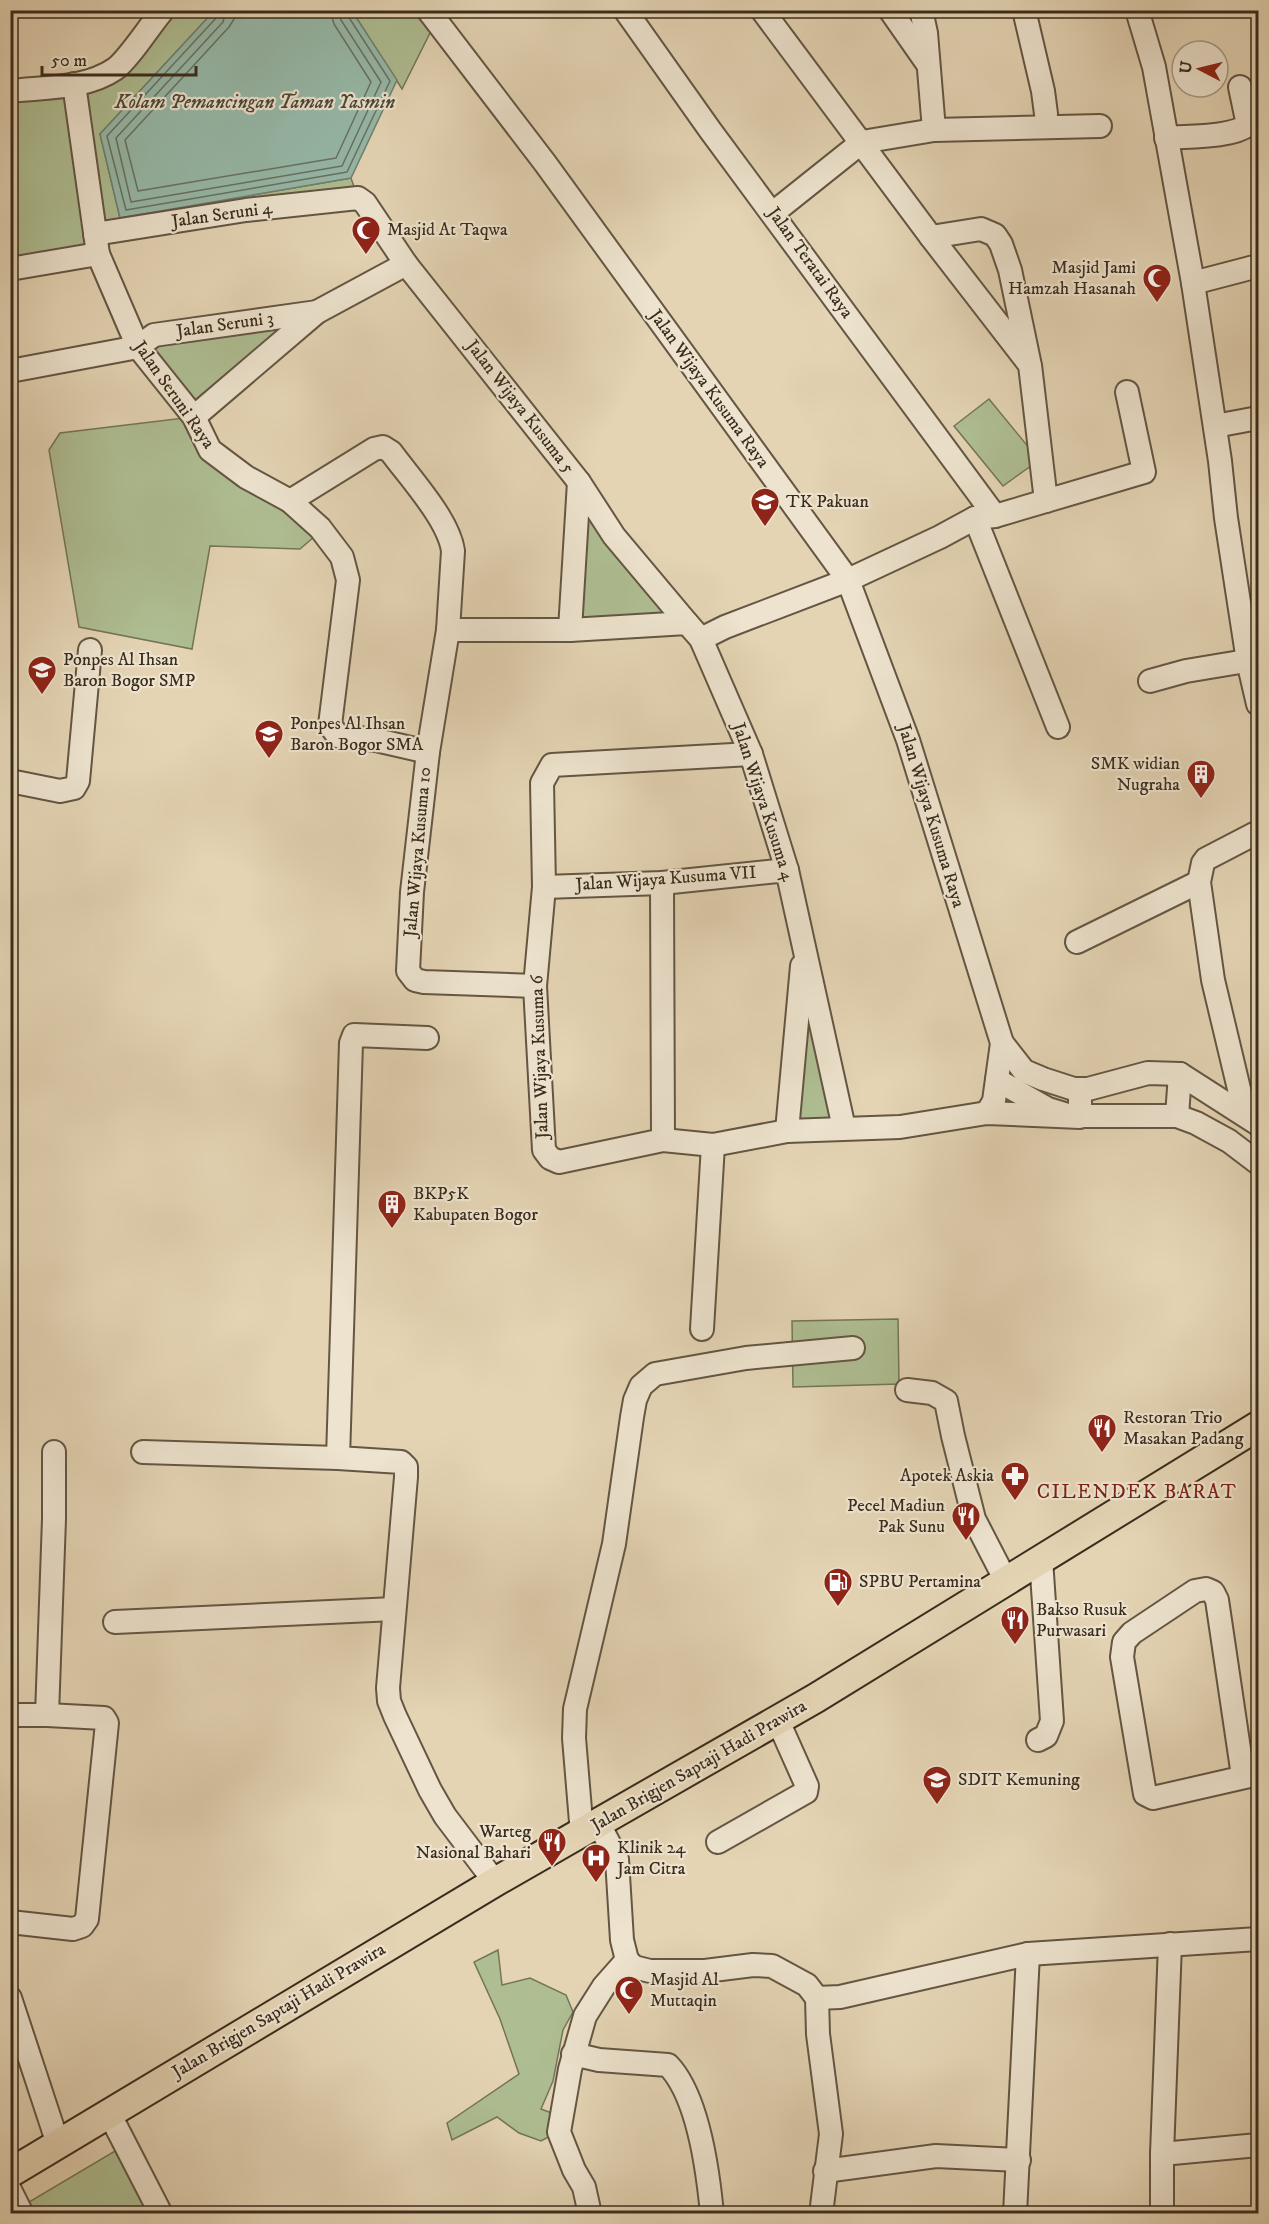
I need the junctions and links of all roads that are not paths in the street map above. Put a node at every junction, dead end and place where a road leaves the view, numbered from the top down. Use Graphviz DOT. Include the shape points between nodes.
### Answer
graph roads {
  1 [pos="163,10"];
  2 [pos="625,10"];
  3 [pos="762,10"];
  4 [pos="890,10"];
  5 [pos="921,10"];
  6 [pos="1024,10"];
  7 [pos="1137,10"];
  8 [pos="429,11"];
  9 [pos="927,63"];
  10 [pos="74,84"];
  11 [pos="1240,87"];
  12 [pos="10,91"];
  13 [pos="1046,114"];
  14 [pos="1100,126"];
  15 [pos="934,130"];
  16 [pos="1166,138"];
  17 [pos="862,142"];
  18 [pos="350,199"];
  19 [pos="773,213"];
  20 [pos="931,237"];
  21 [pos="97,244"];
  22 [pos="406,264"];
  23 [pos="1258,266"];
  24 [pos="10,269"];
  25 [pos="1193,283"];
  26 [pos="317,312"];
  27 [pos="138,347"];
  28 [pos="1030,365"];
  29 [pos="10,371"];
  30 [pos="1126,392"];
  31 [pos="194,417"];
  32 [pos="1258,418"];
  33 [pos="1215,426"];
  34 [pos="579,482"];
  35 [pos="290,501"];
  36 [pos="1046,501"];
  37 [pos="985,517"];
  38 [pos="848,580"];
  39 [pos="448,630"];
  40 [pos="570,630"];
  41 [pos="694,631"];
  42 [pos="90,650"];
  43 [pos="1253,660"];
  44 [pos="1150,681"];
  45 [pos="1258,704"];
  46 [pos="1058,727"];
  47 [pos="428,752"];
  48 [pos="751,754"];
  49 [pos="10,781"];
  50 [pos="1258,832"];
  51 [pos="787,870"];
  52 [pos="1199,882"];
  53 [pos="662,883"];
  54 [pos="544,887"];
  55 [pos="804,942"];
  56 [pos="1077,942"];
  57 [pos="535,986"];
  58 [pos="427,1038"];
  59 [pos="1002,1043"];
  60 [pos="1180,1074"];
  61 [pos="997,1080"];
  62 [pos="1080,1089"];
  63 [pos="987,1113"];
  64 [pos="1177,1116"];
  65 [pos="1080,1117"];
  66 [pos="1252,1119"];
  67 [pos="844,1128"];
  68 [pos="787,1131"];
  69 [pos="663,1140"];
  70 [pos="713,1145"];
  71 [pos="1258,1163"];
  72 [pos="702,1329"];
  73 [pos="853,1348"];
  74 [pos="907,1390"];
  75 [pos="1258,1426"];
  76 [pos="54,1452"];
  77 [pos="143,1452"];
  78 [pos="338,1458"];
  79 [pos="1041,1559"];
  80 [pos="1006,1581"];
  81 [pos="394,1609"];
  82 [pos="115,1622"];
  83 [pos="47,1714"];
  84 [pos="10,1715"];
  85 [pos="778,1721"];
  86 [pos="1038,1740"];
  87 [pos="1251,1775"];
  88 [pos="591,1829"];
  89 [pos="718,1842"];
  90 [pos="495,1882"];
  91 [pos="10,1922"];
  92 [pos="1258,1939"];
  93 [pos="1170,1944"];
  94 [pos="1028,1954"];
  95 [pos="627,1960"];
  96 [pos="10,1998"];
  97 [pos="817,1998"];
  98 [pos="573,2054"];
  99 [pos="109,2113"];
  100 [pos="58,2144"];
  101 [pos="1258,2145"];
  102 [pos="1162,2154"];
  103 [pos="1018,2160"];
  104 [pos="825,2171"];
  105 [pos="10,2173"];
  106 [pos="10,2190"];
  107 [pos="22,2214"];
  108 [pos="161,2214"];
  109 [pos="590,2214"];
  110 [pos="712,2214"];
  111 [pos="821,2214"];
  112 [pos="1015,2214"];
  113 [pos="1162,2214"];
  1 -- 10 [label="street" via="117,68"];
  2 -- 19 [label="street, Jalan Teratai Raya"];
  3 -- 17 [label="street"];
  4 -- 9 [label="street"];
  5 -- 9 [label="street"];
  6 -- 13 [label="street"];
  7 -- 16 [label="street" via="1154,67"];
  8 -- 38 [label="street, Jalan Wijaya Kusuma Raya"];
  9 -- 15 [label="street"];
  10 -- 12 [label="street"];
  10 -- 21 [label="street, Jalan Seruni Raya"];
  11 -- 16 [label="street" via="1248,124 1241,130"];
  14 -- 15 [label="street"];
  15 -- 17 [label="street"];
  16 -- 25 [label="street"];
  17 -- 19 [label="street"];
  17 -- 20 [label="street"];
  18 -- 21 [label="street, Jalan Seruni 4" via="246,210"];
  18 -- 22 [label="street, Jalan Wijaya Kusuma 5" via="366,203"];
  19 -- 37 [label="street, Jalan Teratai Raya"];
  20 -- 28 [label="street"];
  20 -- 28 [label="street" via="981,229 995,235 1002,244"];
  21 -- 24 [label="street, Jalan Seruni 4"];
  21 -- 27 [label="street, Jalan Seruni Raya"];
  22 -- 26 [label="street, Jalan Seruni 3"];
  22 -- 34 [label="street, Jalan Wijaya Kusuma 5"];
  23 -- 25 [label="street"];
  25 -- 33 [label="street"];
  26 -- 27 [label="street, Jalan Seruni 3" via="154,335"];
  26 -- 31 [label="street, Jalan Seruni 3"];
  27 -- 29 [label="street, Jalan Seruni 3"];
  27 -- 31 [label="street, Jalan Seruni Raya"];
  28 -- 36 [label="street"];
  30 -- 36 [label="street" via="1144,472"];
  31 -- 35 [label="street, Jalan Seruni Raya" via="210,450 246,477"];
  32 -- 33 [label="street"];
  33 -- 43 [label="street" via="1226,518"];
  34 -- 40 [label="street"];
  34 -- 41 [label="street, Jalan Wijaya Kusuma 5" via="614,536"];
  35 -- 39 [label="street, Jalan Wijaya Kusuma 10" via="374,448 383,447 391,452 444,523 452,540"];
  35 -- 47 [label="street, Jalan Seruni Raya" via="320,528 342,556 348,580 330,725 333,732"];
  36 -- 37 [label="street"];
  37 -- 38 [label="street"];
  37 -- 46 [label="street, Jalan Teratai Raya"];
  38 -- 41 [label="street" via="725,627"];
  38 -- 59 [label="street, Jalan Wijaya Kusuma Raya" via="908,740"];
  39 -- 40 [label="street"];
  39 -- 47 [label="street, Jalan Wijaya Kusuma 10"];
  40 -- 41 [label="street"];
  41 -- 48 [label="street, Jalan Wijaya Kusuma 4"];
  42 -- 49 [label="street" via="78,781 74,788 60,792"];
  43 -- 44 [label="street"];
  43 -- 45 [label="street"];
  47 -- 57 [label="street, Jalan Wijaya Kusuma 10" via="412,892 408,971 415,980 424,982"];
  48 -- 51 [label="street, Jalan Wijaya Kusuma 4"];
  48 -- 54 [label="street, Jalan Wijaya Kusuma 6" via="552,765 542,783"];
  50 -- 52 [label="street" via="1206,859"];
  51 -- 53 [label="street, Jalan Wijaya Kusuma VII"];
  51 -- 55 [label="street, Jalan Wijaya Kusuma 4"];
  52 -- 56 [label="street"];
  52 -- 66 [label="street" via="1213,980"];
  53 -- 54 [label="street, Jalan Wijaya Kusuma VII"];
  53 -- 69 [label="street"];
  54 -- 57 [label="street, Jalan Wijaya Kusuma 6"];
  55 -- 67 [label="street, Jalan Wijaya Kusuma 4"];
  55 -- 68 [label="street, Jalan Wijaya Kusuma 4"];
  57 -- 69 [label="street, Jalan Wijaya Kusuma 6" via="544,1150 550,1158 559,1162"];
  58 -- 78 [label="street" via="354,1035 351,1043"];
  59 -- 61 [label="street, Jalan Wijaya Kusuma Raya"];
  59 -- 62 [label="street, Jalan Wijaya Kusuma Raya" via="1024,1071"];
  60 -- 62 [label="street, Jalan Wijaya Kusuma Raya" via="1148,1073"];
  60 -- 64 [label="street"];
  60 -- 66 [label="street, Jalan Wijaya Kusuma Raya"];
  61 -- 63 [label="street, Jalan Wijaya Kusuma Raya" via="994,1101"];
  61 -- 65 [label="street" via="1048,1110"];
  62 -- 65 [label="street"];
  63 -- 65 [label="street, Jalan Wijaya Kusuma 6"];
  63 -- 67 [label="street, Jalan Wijaya Kusuma 6" via="900,1127"];
  64 -- 65 [label="street"];
  64 -- 71 [label="street" via="1228,1141"];
  67 -- 68 [label="street, Jalan Wijaya Kusuma 6"];
  68 -- 70 [label="street, Jalan Wijaya Kusuma 6"];
  69 -- 70 [label="street, Jalan Wijaya Kusuma 6"];
  70 -- 72 [label="street"];
  73 -- 88 [label="street" via="746,1358 655,1374 641,1386 632,1417 614,1544 575,1709 574,1738"];
  74 -- 80 [label="street" via="932,1393 946,1401 974,1519"];
  75 -- 79 [label="main road, Jalan Brigjen Saptaji Hadi Prawira"];
  76 -- 83 [label="street"];
  77 -- 78 [label="street"];
  78 -- 81 [label="street" via="401,1462 406,1467"];
  79 -- 80 [label="main road, Jalan Brigjen Saptaji Hadi Prawira"];
  79 -- 86 [label="street" via="1052,1720 1046,1736"];
  80 -- 85 [label="main road, Jalan Brigjen Saptaji Hadi Prawira"];
  81 -- 82 [label="street"];
  81 -- 90 [label="street" via="389,1701 445,1816"];
  83 -- 84 [label="street"];
  83 -- 91 [label="street" via="104,1718 107,1723 87,1919 73,1929"];
  85 -- 88 [label="main road, Jalan Brigjen Saptaji Hadi Prawira"];
  85 -- 89 [label="street" via="807,1786 806,1792"];
  87 -- 87 [label="street" via="1217,1600 1206,1589 1195,1591 1124,1642 1122,1657 1145,1794 1153,1798"];
  88 -- 90 [label="main road, Jalan Brigjen Saptaji Hadi Prawira"];
  88 -- 95 [label="street" via="617,1859 622,1940"];
  90 -- 99 [label="main road, Jalan Brigjen Saptaji Hadi Prawira"];
  92 -- 93 [label="street"];
  93 -- 94 [label="street"];
  93 -- 102 [label="street"];
  94 -- 97 [label="street" via="840,1997"];
  94 -- 103 [label="street"];
  95 -- 97 [label="street" via="634,1967 650,1971 772,1966 807,1985"];
  95 -- 98 [label="street" via="603,1986 585,2016"];
  96 -- 100 [label="street"];
  97 -- 104 [label="street" via="831,2134"];
  98 -- 109 [label="street" via="560,2132 584,2187"];
  98 -- 110 [label="street" via="598,2060 668,2065 676,2073 699,2134"];
  99 -- 100 [label="main road, Jalan Brigjen Saptaji Hadi Prawira"];
  99 -- 108 [label="street"];
  100 -- 105 [label="main road, Jalan Brigjen Saptaji Hadi Prawira"];
  101 -- 102 [label="street"];
  102 -- 113 [label="street"];
  103 -- 104 [label="street" via="936,2156"];
  103 -- 112 [label="street"];
  104 -- 111 [label="street"];
  106 -- 107 [label="street"];
}
